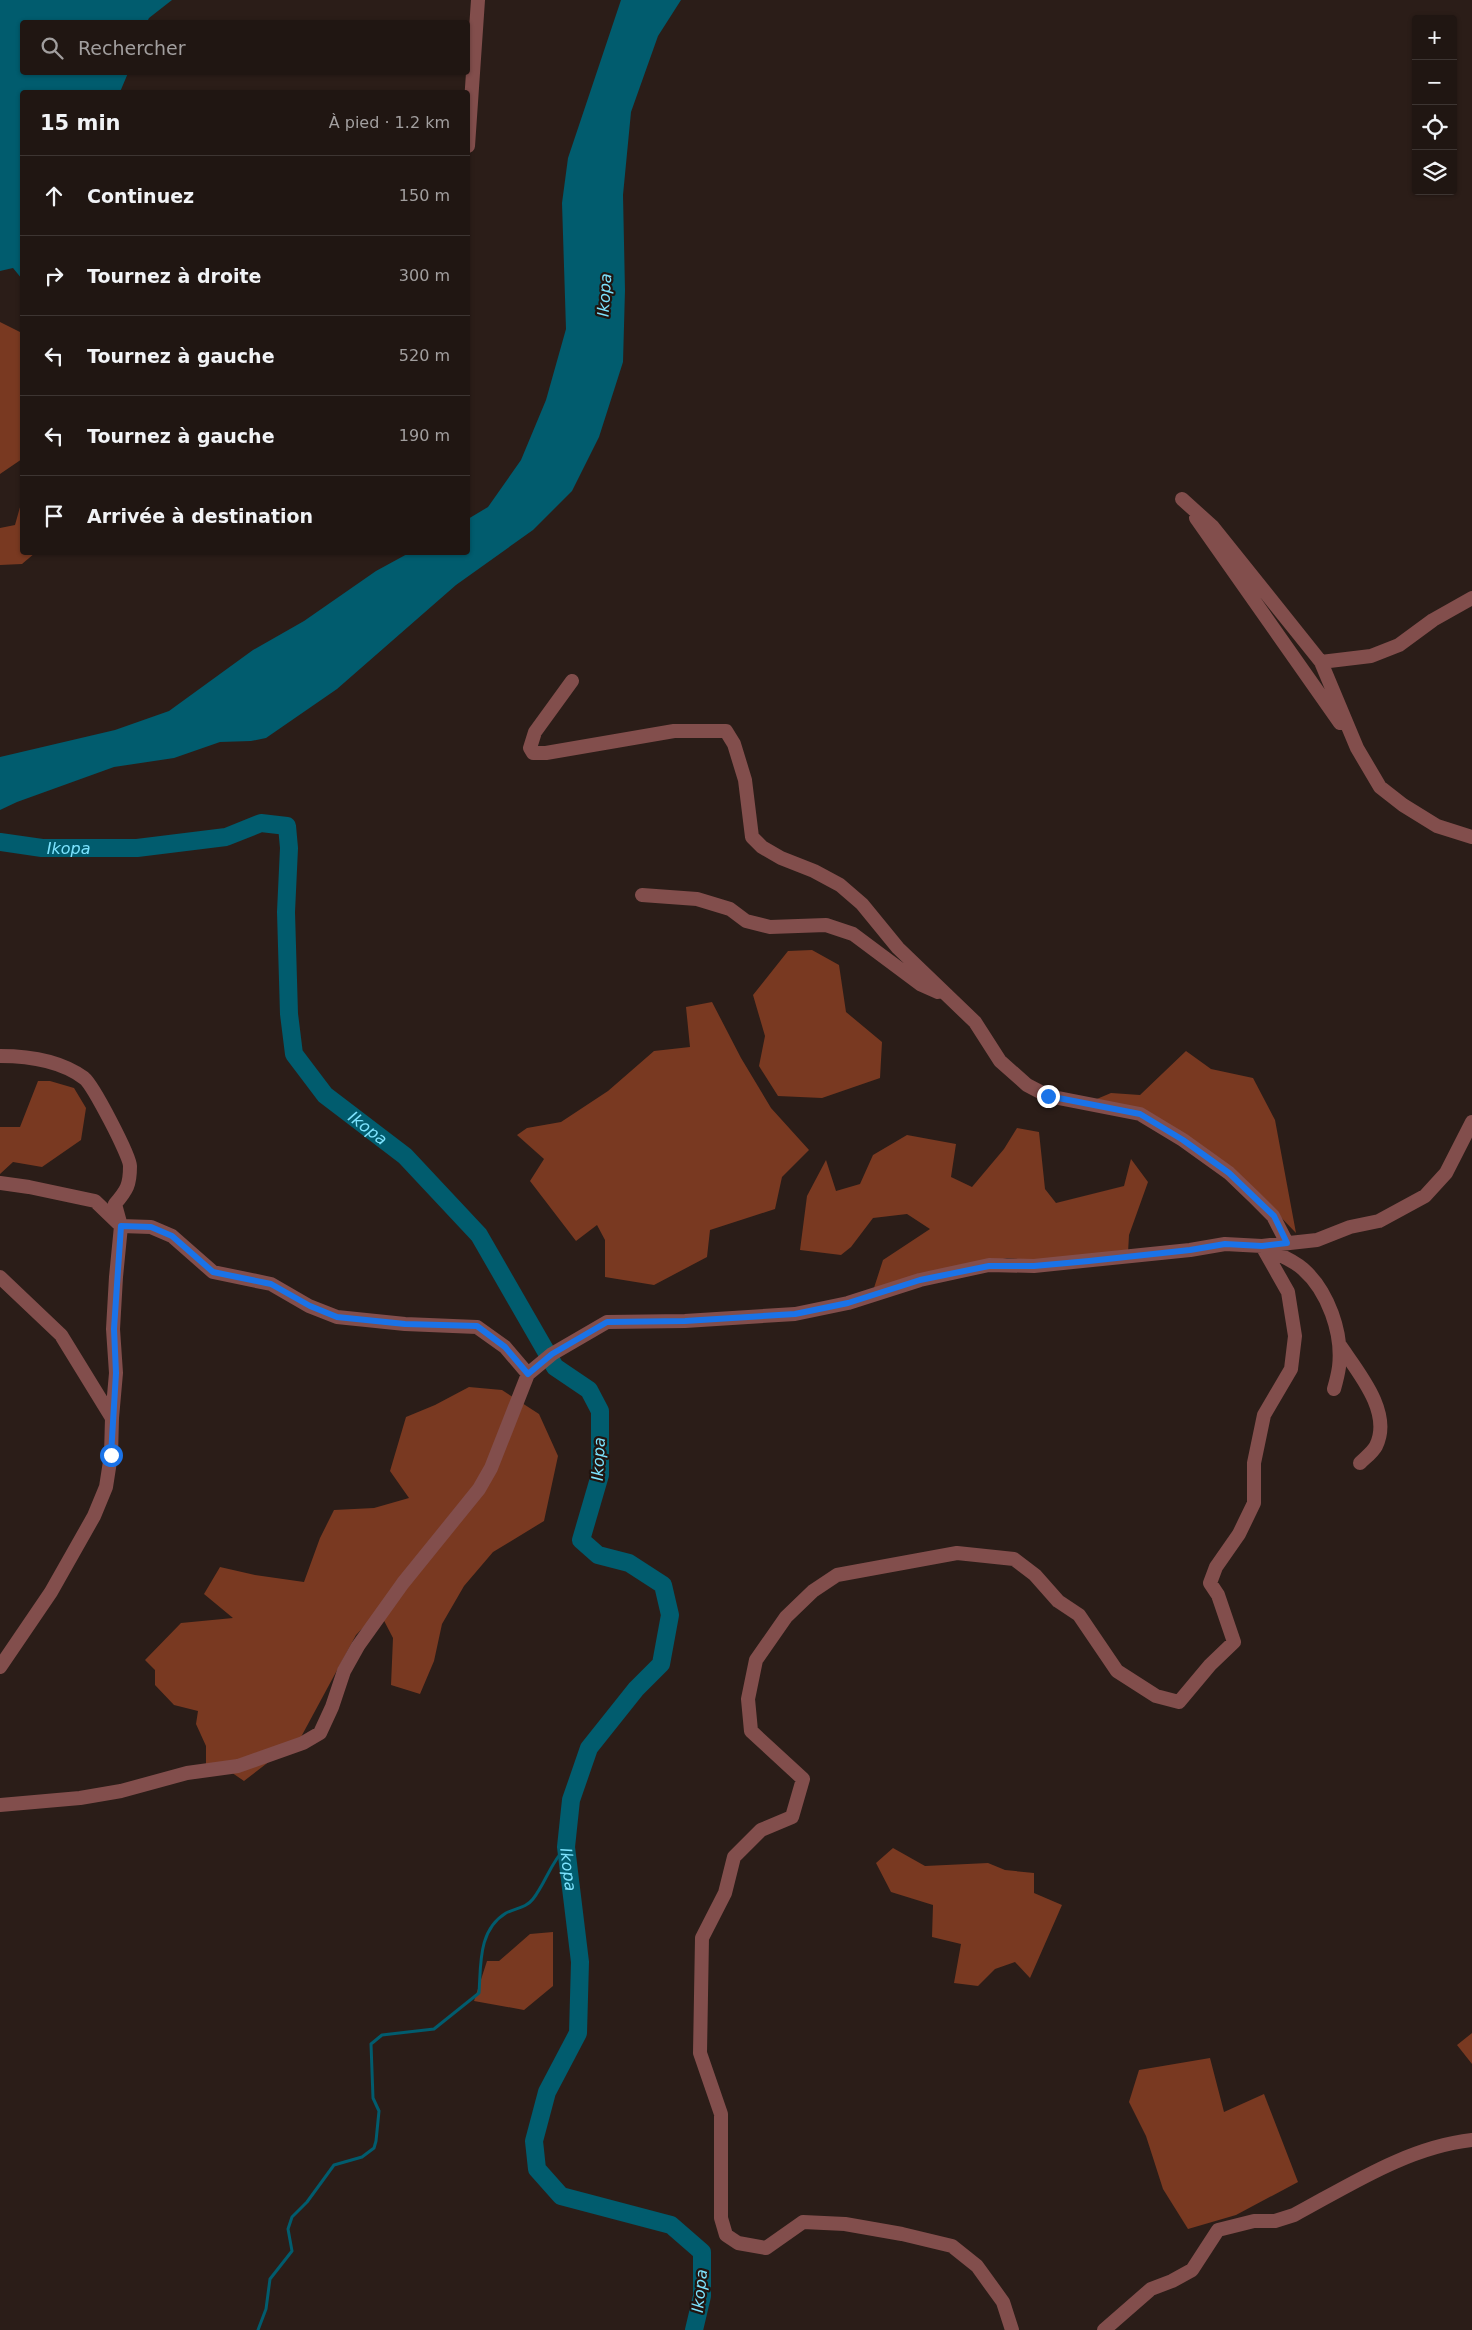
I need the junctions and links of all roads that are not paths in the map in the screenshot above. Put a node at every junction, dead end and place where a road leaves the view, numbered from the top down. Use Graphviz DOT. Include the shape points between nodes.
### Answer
graph roads {
  1 [pos="478,0"];
  2 [pos="470,117"];
  3 [pos="1472,598"];
  4 [pos="1321,662"];
  5 [pos="572,681"];
  6 [pos="1357,748"];
  7 [pos="1472,837"];
  8 [pos="642,895"];
  9 [pos="947,997"];
  10 [pos="0,1056"];
  11 [pos="1472,1122"];
  12 [pos="0,1183"];
  13 [pos="121,1226"];
  14 [pos="1287,1243"];
  15 [pos="1262,1246"];
  16 [pos="0,1277"];
  17 [pos="1339,1344"];
  18 [pos="528,1374"];
  19 [pos="1334,1389"];
  20 [pos="112,1418"];
  21 [pos="1360,1463"];
  22 [pos="0,1667"];
  23 [pos="0,1805"];
  24 [pos="1472,2140"];
  25 [pos="1012,2330"];
  26 [pos="1104,2330"];
  1 -- 2 [label="street"];
  3 -- 4 [label="street" via="1433,620 1399,645 1371,656"];
  4 -- 6 [label="street"];
  4 -- 6 [label="street" via="1213,526 1182,499"];
  5 -- 9 [label="street" via="535,732 530,748 533,753 674,731 726,731 734,744 744,780 752,837 781,858 840,885 862,904 898,948"];
  6 -- 7 [label="street" via="1380,787 1403,805 1437,826"];
  8 -- 9 [label="street" via="697,899 730,909 746,921 770,927 826,925 853,934 920,984"];
  9 -- 14 [label="street" via="975,1022 1000,1061 1026,1084 1048,1096 1140,1114 1183,1140 1229,1173 1274,1216"];
  10 -- 13 [label="street" via="49,1062 86,1079 108,1115 130,1164 128,1188 115,1204"];
  11 -- 14 [label="street" via="1446,1173 1424,1196 1379,1221 1350,1227 1317,1240"];
  12 -- 13 [label="street" via="95,1201"];
  13 -- 18 [label="street" via="151,1227 172,1236 213,1272 271,1284 337,1317 405,1324 477,1326 505,1347"];
  13 -- 20 [label="street" via="116,1277 116,1373"];
  14 -- 15 [label="street"];
  15 -- 17 [label="street" via="1302,1268 1316,1283 1327,1302"];
  15 -- 18 [label="street" via="1225,1244 1089,1261 989,1266 920,1280 848,1303 795,1314 607,1322"];
  15 -- 25 [label="street" via="1288,1292 1295,1336 1291,1369 1264,1415 1254,1463 1254,1503 1239,1534 1216,1567 1210,1584 1218,1595 1234,1642 1179,1702 1156,1696 1117,1671 1079,1615 1058,1601 1035,1575 1014,1559 957,1552 837,1575 813,1591 786,1617 756,1660 748,1699 751,1730 802,1779 792,1818 761,1830 734,1857 725,1893 702,1938 700,2053 721,2114 721,2218 726,2235 738,2244 766,2248 803,2222 845,2224 952,2246 977,2266 1003,2302"];
  16 -- 20 [label="street" via="61,1335"];
  17 -- 19 [label="street" via="1339,1367"];
  17 -- 21 [label="street" via="1369,1390 1380,1417 1376,1447"];
  18 -- 23 [label="street" via="491,1468 479,1489 403,1583 358,1646 344,1671 320,1733 303,1743 238,1766 187,1773 80,1798"];
  20 -- 22 [label="street" via="106,1487 94,1516 55,1585"];
  24 -- 26 [label="street" via="1443,2144 1405,2158 1275,2222 1254,2222 1218,2230 1192,2270 1151,2288"];
}
